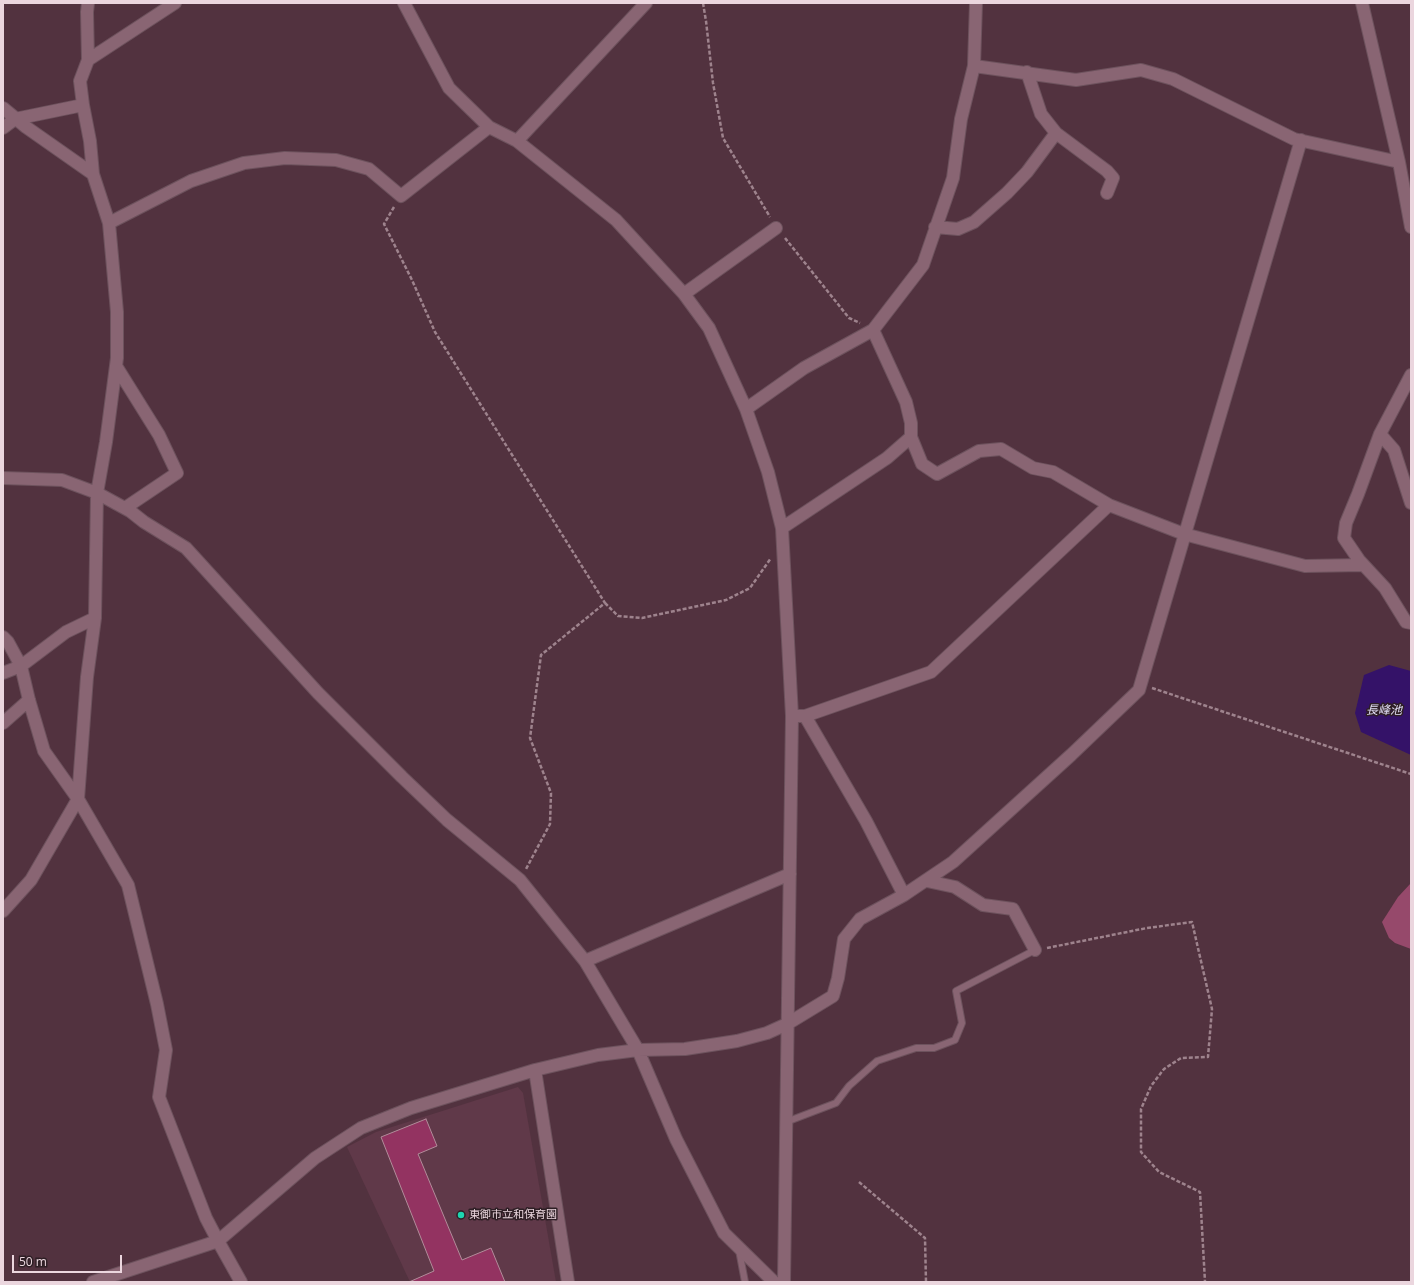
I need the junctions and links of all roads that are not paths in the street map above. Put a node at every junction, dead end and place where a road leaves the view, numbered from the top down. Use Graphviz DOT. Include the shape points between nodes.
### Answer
graph roads {
  1 [pos="88,3"];
  2 [pos="176,3"];
  3 [pos="404,3"];
  4 [pos="646,3"];
  5 [pos="976,3"];
  6 [pos="1362,3"];
  7 [pos="88,60"];
  8 [pos="974,66"];
  9 [pos="1027,72"];
  10 [pos="83,106"];
  11 [pos="3,108"];
  12 [pos="15,119"];
  13 [pos="489,127"];
  14 [pos="3,128"];
  15 [pos="1056,133"];
  16 [pos="1301,140"];
  17 [pos="517,141"];
  18 [pos="1399,162"];
  19 [pos="93,174"];
  20 [pos="1107,193"];
  21 [pos="109,223"];
  22 [pos="936,227"];
  23 [pos="1411,227"];
  24 [pos="776,228"];
  25 [pos="684,294"];
  26 [pos="873,330"];
  27 [pos="116,366"];
  28 [pos="1411,375"];
  29 [pos="746,409"];
  30 [pos="1380,434"];
  31 [pos="911,437"];
  32 [pos="3,478"];
  33 [pos="97,493"];
  34 [pos="1411,503"];
  35 [pos="1110,505"];
  36 [pos="125,508"];
  37 [pos="782,528"];
  38 [pos="1184,534"];
  39 [pos="1363,565"];
  40 [pos="95,618"];
  41 [pos="1411,623"];
  42 [pos="3,637"];
  43 [pos="21,666"];
  44 [pos="3,674"];
  45 [pos="29,700"];
  46 [pos="792,716"];
  47 [pos="805,716"];
  48 [pos="3,723"];
  49 [pos="78,799"];
  50 [pos="790,874"];
  51 [pos="927,881"];
  52 [pos="904,895"];
  53 [pos="3,911"];
  54 [pos="1035,950"];
  55 [pos="585,961"];
  56 [pos="787,1024"];
  57 [pos="638,1050"];
  58 [pos="534,1070"];
  59 [pos="786,1122"];
  60 [pos="218,1242"];
  61 [pos="739,1248"];
  62 [pos="93,1282"];
  63 [pos="241,1282"];
  64 [pos="568,1282"];
  65 [pos="745,1282"];
  66 [pos="774,1282"];
  67 [pos="784,1282"];
  1 -- 7 [label="street"];
  2 -- 7 [label="street"];
  3 -- 13 [label="street" via="449,88"];
  4 -- 17 [label="street"];
  5 -- 8 [label="street"];
  6 -- 18 [label="street"];
  7 -- 10 [label="street" via="80,81"];
  8 -- 9 [label="street"];
  8 -- 22 [label="street" via="960,119 953,178"];
  9 -- 15 [label="street" via="1040,114"];
  9 -- 16 [label="street" via="1076,80 1141,70 1173,79 1294,139"];
  10 -- 12 [label="street"];
  10 -- 19 [label="street"];
  11 -- 12 [label="street"];
  12 -- 14 [label="street"];
  12 -- 19 [label="street"];
  13 -- 17 [label="street"];
  13 -- 21 [label="street" via="401,196 369,169 336,160 285,158 244,163 191,181"];
  15 -- 20 [label="street" via="1113,178"];
  15 -- 22 [label="street" via="1027,172 974,222 958,229"];
  16 -- 18 [label="street"];
  16 -- 38 [label="street"];
  17 -- 25 [label="street" via="616,220"];
  18 -- 23 [label="street"];
  19 -- 21 [label="street"];
  21 -- 27 [label="street" via="117,312"];
  22 -- 26 [label="street" via="923,265"];
  24 -- 25 [label="street"];
  25 -- 29 [label="street" via="709,328"];
  26 -- 29 [label="street" via="804,368"];
  26 -- 31 [label="street" via="906,402"];
  27 -- 33 [label="street"];
  27 -- 36 [label="street" via="159,435 177,473"];
  28 -- 30 [label="street"];
  29 -- 37 [label="street" via="768,472"];
  30 -- 34 [label="street" via="1394,450"];
  30 -- 39 [label="street" via="1346,523 1344,538"];
  31 -- 35 [label="street" via="922,464 937,474 979,451 1001,449 1034,468 1053,472"];
  31 -- 37 [label="street" via="888,458"];
  32 -- 33 [label="street" via="62,480"];
  33 -- 36 [label="street"];
  33 -- 40 [label="street"];
  35 -- 38 [label="street"];
  35 -- 47 [label="street" via="931,672"];
  36 -- 55 [label="street" via="186,548 318,693 391,766 446,820 520,880"];
  37 -- 46 [label="street"];
  38 -- 39 [label="street" via="1305,566"];
  38 -- 51 [label="street" via="1139,690 953,862"];
  39 -- 41 [label="street" via="1385,588 1406,622"];
  40 -- 43 [label="street" via="66,632"];
  40 -- 49 [label="street" via="87,677"];
  42 -- 43 [label="street"];
  43 -- 44 [label="street"];
  43 -- 45 [label="street"];
  45 -- 48 [label="street"];
  45 -- 49 [label="street" via="44,751"];
  46 -- 47 [label="street"];
  46 -- 50 [label="street"];
  47 -- 52 [label="street" via="866,821"];
  49 -- 53 [label="street" via="31,880"];
  49 -- 60 [label="street" via="128,885 166,1050 160,1097 206,1218"];
  50 -- 55 [label="street"];
  50 -- 56 [label="street"];
  51 -- 52 [label="street"];
  51 -- 54 [label="street" via="955,887 983,905 1013,910"];
  52 -- 56 [label="street" via="860,919 844,939 833,996"];
  54 -- 59 [label="lane" via="956,991 962,1023 955,1040 934,1048 916,1048 877,1061 849,1086 836,1103"];
  55 -- 57 [label="street"];
  56 -- 57 [label="street" via="767,1033 737,1041 685,1049"];
  56 -- 59 [label="street"];
  57 -- 58 [label="street" via="598,1055"];
  57 -- 61 [label="street" via="680,1146 724,1233"];
  58 -- 60 [label="street" via="411,1108 361,1128 315,1158"];
  58 -- 64 [label="street"];
  59 -- 67 [label="street"];
  60 -- 62 [label="street"];
  60 -- 63 [label="street"];
  61 -- 65 [label="lane"];
  61 -- 66 [label="street"];
}
